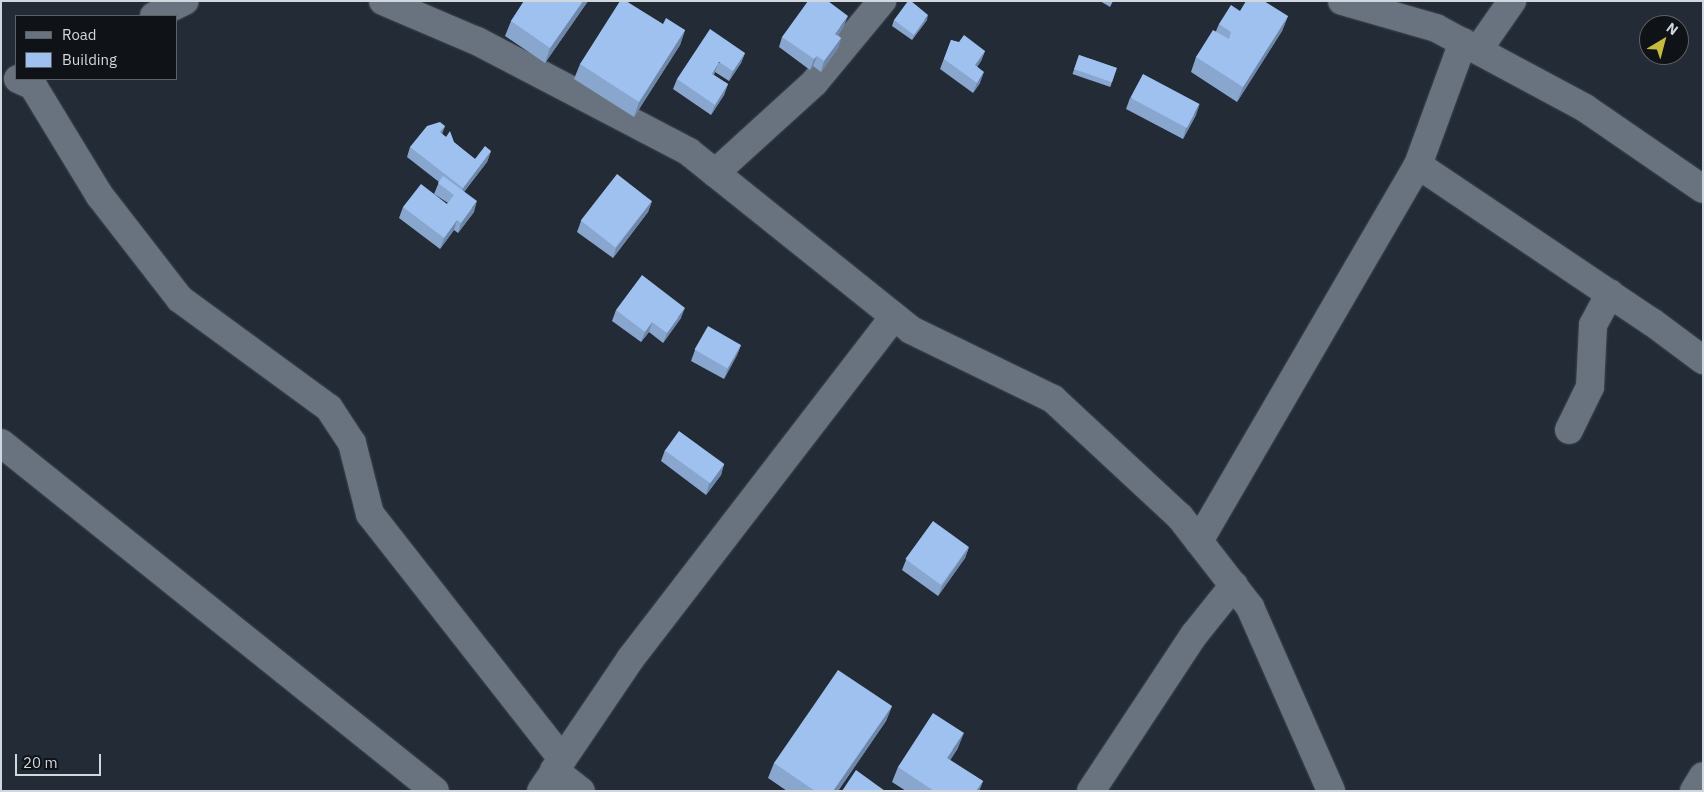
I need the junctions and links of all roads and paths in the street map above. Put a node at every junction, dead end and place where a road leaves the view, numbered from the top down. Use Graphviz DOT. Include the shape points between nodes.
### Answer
graph roads {
  1 [pos="382,1"];
  2 [pos="882,1"];
  3 [pos="1512,1"];
  4 [pos="181,2"];
  5 [pos="1356,3"];
  6 [pos="156,15"];
  7 [pos="1470,46"];
  8 [pos="1,70"];
  9 [pos="15,75"];
  10 [pos="28,80"];
  11 [pos="1418,165"];
  12 [pos="715,173"];
  13 [pos="1703,189"];
  14 [pos="1610,293"];
  15 [pos="894,316"];
  16 [pos="1703,360"];
  17 [pos="1569,430"];
  18 [pos="1,444"];
  19 [pos="1199,541"];
  20 [pos="1234,585"];
  21 [pos="552,773"];
  22 [pos="1703,776"];
  23 [pos="434,791"];
  24 [pos="581,791"];
  25 [pos="1091,791"];
  26 [pos="1331,791"];
  27 [pos="1694,791"];
  1 -- 12 [label="street" via="476,41 689,152"];
  2 -- 12 [label="street" via="814,82"];
  3 -- 7 [label="street"];
  4 -- 6 [label="street"];
  5 -- 7 [label="street" via="1436,28"];
  7 -- 11 [label="street"];
  7 -- 13 [label="street" via="1585,108"];
  8 -- 9 [label="street"];
  10 -- 21 [label="street" via="100,196 180,298 330,408 352,443 370,514"];
  11 -- 14 [label="street"];
  11 -- 19 [label="street"];
  12 -- 15 [label="street"];
  14 -- 16 [label="street"];
  14 -- 17 [label="street" via="1593,325 1590,387"];
  15 -- 19 [label="street" via="912,330 1053,399 1180,518"];
  15 -- 21 [label="street" via="631,658"];
  18 -- 23 [label="street"];
  19 -- 20 [label="street"];
  20 -- 25 [label="street" via="1194,636"];
  20 -- 26 [label="street" via="1250,607"];
  21 -- 24 [label="street"];
  22 -- 27 [label="street"];
}
